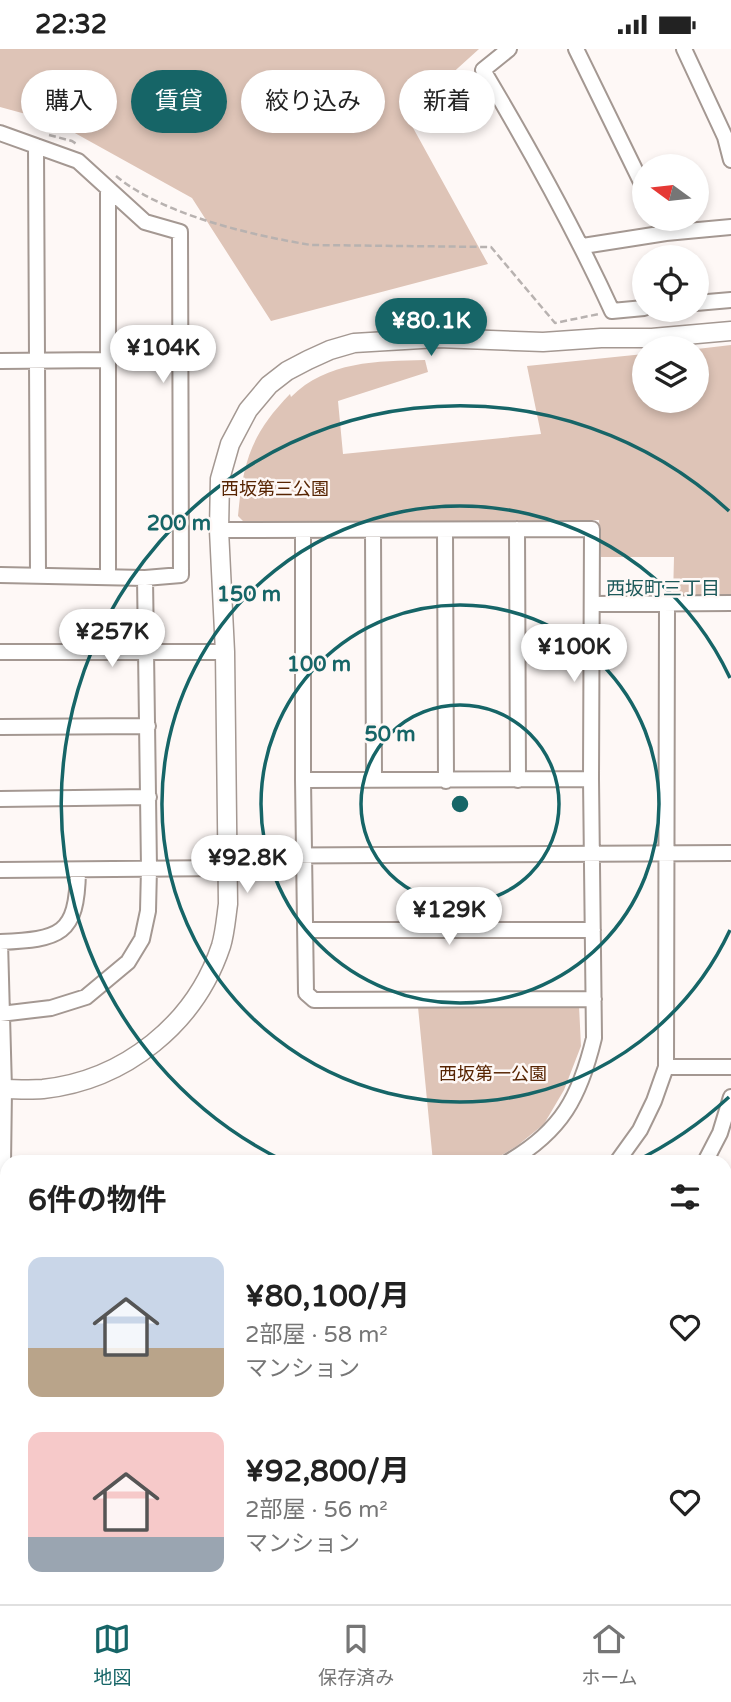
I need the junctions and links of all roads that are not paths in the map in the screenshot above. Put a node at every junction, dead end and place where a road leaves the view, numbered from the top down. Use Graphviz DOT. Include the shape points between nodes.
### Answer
graph roads {
  1 [pos="509,49"];
  2 [pos="576,49"];
  3 [pos="684,49"];
  4 [pos="0,133"];
  5 [pos="728,137"];
  6 [pos="36,146"];
  7 [pos="731,160"];
  8 [pos="632,163"];
  9 [pos="108,190"];
  10 [pos="731,227"];
  11 [pos="666,233"];
  12 [pos="583,246"];
  13 [pos="731,300"];
  14 [pos="709,302"];
  15 [pos="632,309"];
  16 [pos="731,331"];
  17 [pos="108,360"];
  18 [pos="0,361"];
  19 [pos="37,361"];
  20 [pos="517,529"];
  21 [pos="219,530"];
  22 [pos="373,530"];
  23 [pos="445,530"];
  24 [pos="303,531"];
  25 [pos="38,574"];
  26 [pos="0,575"];
  27 [pos="108,576"];
  28 [pos="145,577"];
  29 [pos="731,603"];
  30 [pos="592,604"];
  31 [pos="667,605"];
  32 [pos="0,652"];
  33 [pos="147,652"];
  34 [pos="225,652"];
  35 [pos="148,726"];
  36 [pos="0,727"];
  37 [pos="591,779"];
  38 [pos="303,780"];
  39 [pos="374,780"];
  40 [pos="518,780"];
  41 [pos="446,781"];
  42 [pos="149,797"];
  43 [pos="0,799"];
  44 [pos="668,853"];
  45 [pos="731,853"];
  46 [pos="592,854"];
  47 [pos="303,856"];
  48 [pos="227,862"];
  49 [pos="149,868"];
  50 [pos="0,870"];
  51 [pos="78,871"];
  52 [pos="304,930"];
  53 [pos="593,930"];
  54 [pos="0,942"];
  55 [pos="594,999"];
  56 [pos="1,1014"];
  57 [pos="666,1067"];
  58 [pos="731,1067"];
  59 [pos="2,1089"];
  60 [pos="731,1097"];
  61 [pos="4,1155"];
  62 [pos="521,1155"];
  63 [pos="622,1155"];
  64 [pos="709,1155"];
  1 -- 12 [label="street" via="483,71"];
  2 -- 8 [label="street"];
  3 -- 5 [label="street"];
  4 -- 6 [label="street"];
  5 -- 7 [label="street"];
  6 -- 9 [label="street" via="79,161"];
  6 -- 19 [label="street"];
  9 -- 17 [label="street"];
  9 -- 28 [label="street" via="145,222 180,232 181,575"];
  10 -- 11 [label="street"];
  11 -- 12 [label="street"];
  12 -- 15 [label="street" via="612,311"];
  13 -- 14 [label="street"];
  16 -- 21 [label="street" via="543,342 426,339 330,349 287,371 248,410 230,444 220,479"];
  17 -- 19 [label="street"];
  17 -- 27 [label="street"];
  18 -- 19 [label="street"];
  19 -- 25 [label="street"];
  20 -- 23 [label="street"];
  20 -- 30 [label="street" via="592,529"];
  20 -- 40 [label="street"];
  21 -- 24 [label="street"];
  21 -- 34 [label="street"];
  22 -- 23 [label="street"];
  22 -- 24 [label="street"];
  22 -- 39 [label="street"];
  23 -- 41 [label="street"];
  24 -- 38 [label="street"];
  25 -- 26 [label="street"];
  25 -- 27 [label="street"];
  27 -- 28 [label="street"];
  28 -- 33 [label="street"];
  29 -- 31 [label="street"];
  30 -- 31 [label="street"];
  30 -- 37 [label="street"];
  31 -- 44 [label="street"];
  32 -- 33 [label="street"];
  33 -- 34 [label="street"];
  33 -- 35 [label="street"];
  34 -- 48 [label="street"];
  35 -- 36 [label="street"];
  35 -- 42 [label="street"];
  37 -- 40 [label="street"];
  37 -- 46 [label="street"];
  38 -- 39 [label="street"];
  38 -- 47 [label="street"];
  39 -- 41 [label="street"];
  40 -- 41 [label="street"];
  42 -- 43 [label="street"];
  42 -- 49 [label="street"];
  44 -- 45 [label="street"];
  44 -- 46 [label="street"];
  44 -- 57 [label="street"];
  46 -- 47 [label="street"];
  46 -- 53 [label="street"];
  47 -- 48 [label="street"];
  47 -- 52 [label="street"];
  48 -- 49 [label="street"];
  48 -- 59 [label="street" via="228,904 222,944 204,987 181,1019 148,1049 110,1072 42,1089"];
  49 -- 51 [label="street"];
  49 -- 56 [label="street" via="142,939 128,962 86,997 51,1008"];
  50 -- 51 [label="street"];
  51 -- 54 [label="street" via="77,901 60,931 40,940"];
  52 -- 53 [label="street"];
  52 -- 55 [label="street" via="306,993 314,1000"];
  53 -- 55 [label="street"];
  54 -- 56 [label="street"];
  55 -- 62 [label="street" via="594,1038 584,1077 551,1130"];
  56 -- 59 [label="street"];
  57 -- 58 [label="street"];
  57 -- 63 [label="street" via="640,1131"];
  59 -- 61 [label="street"];
  60 -- 64 [label="street"];
}
